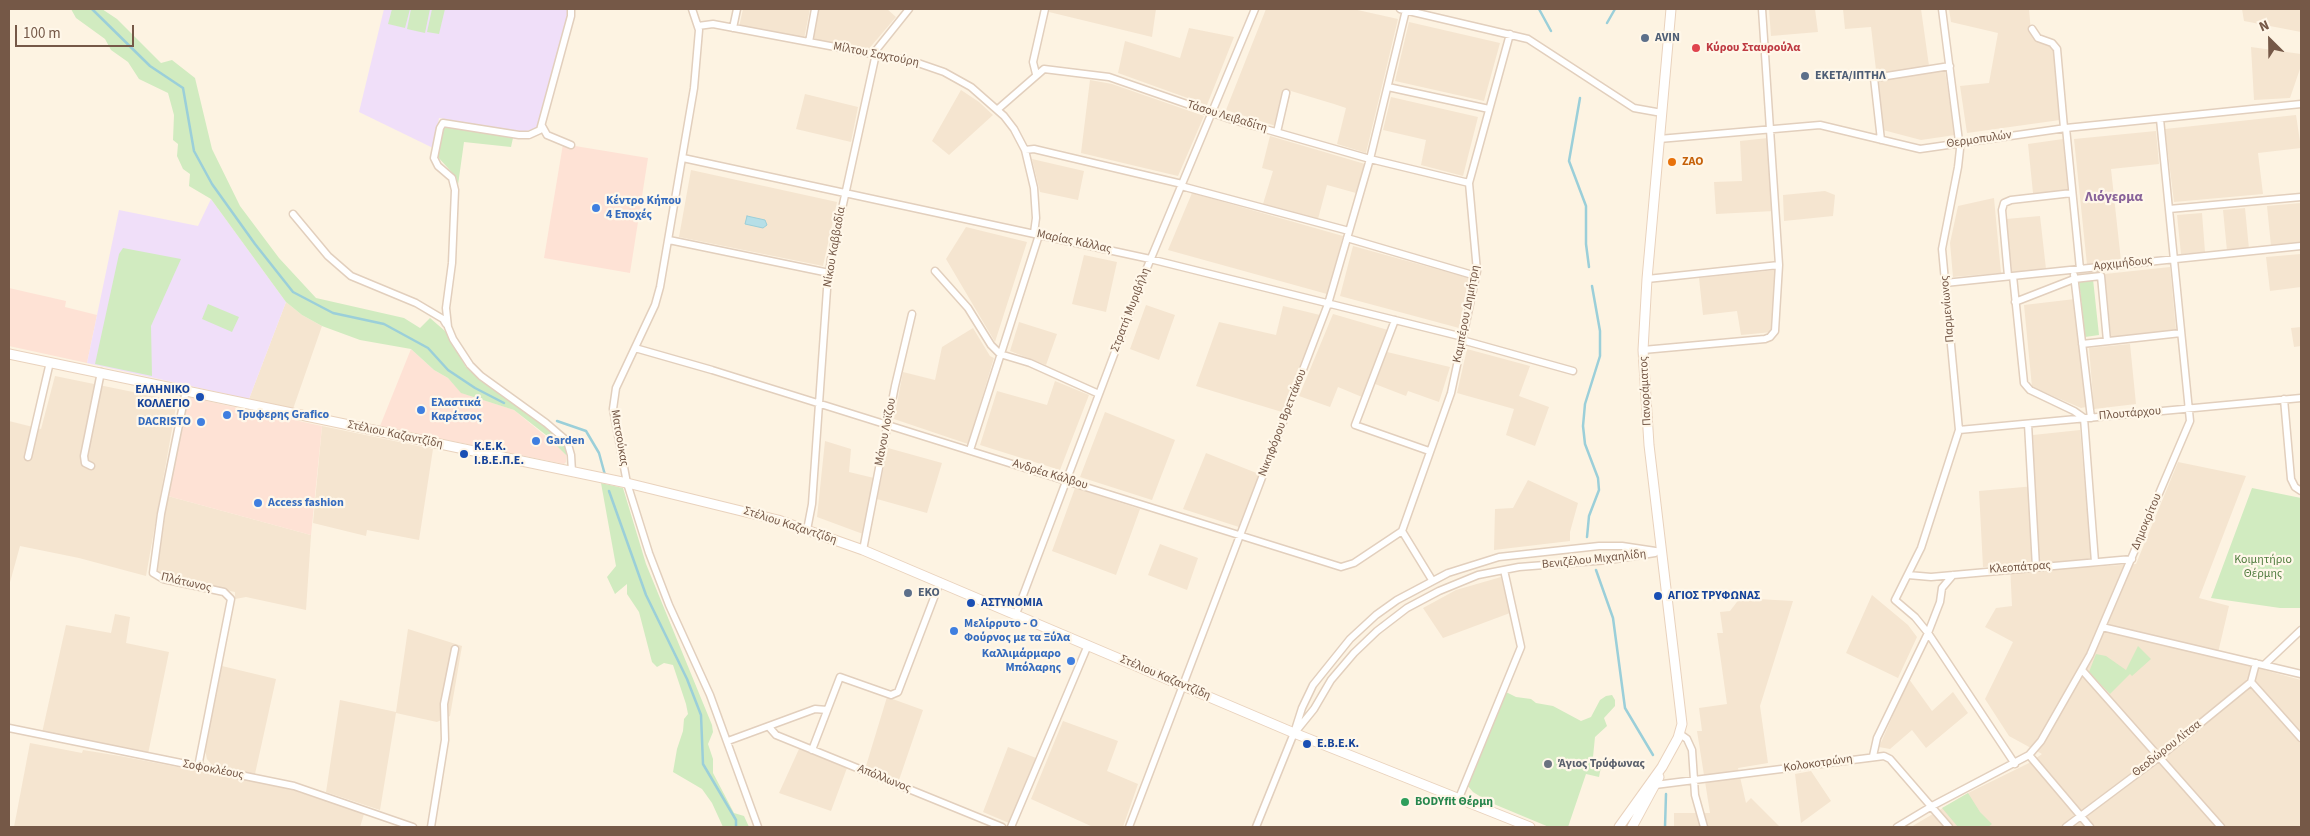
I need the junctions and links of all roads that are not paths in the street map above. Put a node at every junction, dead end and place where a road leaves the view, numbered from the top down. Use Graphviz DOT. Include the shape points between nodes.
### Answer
graph roads {
  1 [pos="571,9"];
  2 [pos="692,9"];
  3 [pos="737,9"];
  4 [pos="815,9"];
  5 [pos="909,9"];
  6 [pos="1045,9"];
  7 [pos="1255,9"];
  8 [pos="1671,9"];
  9 [pos="1762,9"];
  10 [pos="1942,9"];
  11 [pos="1403,10"];
  12 [pos="698,26"];
  13 [pos="733,28"];
  14 [pos="2032,29"];
  15 [pos="1510,34"];
  16 [pos="809,42"];
  17 [pos="876,54"];
  18 [pos="1950,66"];
  19 [pos="1036,74"];
  20 [pos="1388,87"];
  21 [pos="1286,93"];
  22 [pos="2301,104"];
  23 [pos="998,109"];
  24 [pos="1489,109"];
  25 [pos="1212,113"];
  26 [pos="1662,113"];
  27 [pos="2160,119"];
  28 [pos="542,126"];
  29 [pos="2065,128"];
  30 [pos="1770,129"];
  31 [pos="1277,132"];
  32 [pos="1659,140"];
  33 [pos="1881,140"];
  34 [pos="1959,144"];
  35 [pos="571,145"];
  36 [pos="1025,150"];
  37 [pos="684,158"];
  38 [pos="1370,159"];
  39 [pos="1469,183"];
  40 [pos="1182,185"];
  41 [pos="846,193"];
  42 [pos="2072,193"];
  43 [pos="2301,197"];
  44 [pos="2169,209"];
  45 [pos="293,214"];
  46 [pos="1349,231"];
  47 [pos="1036,234"];
  48 [pos="1347,238"];
  49 [pos="669,240"];
  50 [pos="2301,246"];
  51 [pos="1150,259"];
  52 [pos="2174,259"];
  53 [pos="1780,265"];
  54 [pos="2076,269"];
  55 [pos="935,271"];
  56 [pos="829,273"];
  57 [pos="1476,276"];
  58 [pos="2011,276"];
  59 [pos="1647,279"];
  60 [pos="2074,279"];
  61 [pos="1945,282"];
  62 [pos="2015,302"];
  63 [pos="1328,304"];
  64 [pos="912,314"];
  65 [pos="1395,320"];
  66 [pos="448,327"];
  67 [pos="2181,333"];
  68 [pos="1462,339"];
  69 [pos="2108,341"];
  70 [pos="2082,344"];
  71 [pos="635,348"];
  72 [pos="1643,350"];
  73 [pos="9,354"];
  74 [pos="1000,354"];
  75 [pos="50,362"];
  76 [pos="1573,371"];
  77 [pos="101,372"];
  78 [pos="186,390"];
  79 [pos="1099,394"];
  80 [pos="2301,398"];
  81 [pos="2284,400"];
  82 [pos="820,403"];
  83 [pos="2189,408"];
  84 [pos="2087,418"];
  85 [pos="888,424"];
  86 [pos="2028,424"];
  87 [pos="1959,430"];
  88 [pos="970,450"];
  89 [pos="1429,451"];
  90 [pos="28,457"];
  91 [pos="91,466"];
  92 [pos="572,472"];
  93 [pos="1066,480"];
  94 [pos="627,483"];
  95 [pos="2301,491"];
  96 [pos="807,530"];
  97 [pos="1402,530"];
  98 [pos="1241,534"];
  99 [pos="863,550"];
  100 [pos="1662,552"];
  101 [pos="2132,559"];
  102 [pos="2095,562"];
  103 [pos="2036,567"];
  104 [pos="1504,570"];
  105 [pos="1908,575"];
  106 [pos="1953,575"];
  107 [pos="1432,580"];
  108 [pos="940,582"];
  109 [pos="1016,614"];
  110 [pos="2102,628"];
  111 [pos="2301,630"];
  112 [pos="1928,633"];
  113 [pos="1088,645"];
  114 [pos="456,649"];
  115 [pos="2256,663"];
  116 [pos="2264,665"];
  117 [pos="2082,670"];
  118 [pos="2301,674"];
  119 [pos="2251,682"];
  120 [pos="1182,685"];
  121 [pos="827,710"];
  122 [pos="769,727"];
  123 [pos="9,728"];
  124 [pos="1294,732"];
  125 [pos="1680,734"];
  126 [pos="2301,738"];
  127 [pos="728,741"];
  128 [pos="812,750"];
  129 [pos="2029,755"];
  130 [pos="1873,756"];
  131 [pos="2158,758"];
  132 [pos="2015,764"];
  133 [pos="198,767"];
  134 [pos="1662,767"];
  135 [pos="1694,780"];
  136 [pos="1654,785"];
  137 [pos="1460,798"];
  138 [pos="1932,806"];
  139 [pos="2080,816"];
  140 [pos="413,827"];
  141 [pos="431,827"];
  142 [pos="758,827"];
  143 [pos="1002,827"];
  144 [pos="1011,827"];
  145 [pos="1129,827"];
  146 [pos="1256,827"];
  147 [pos="1530,827"];
  148 [pos="1619,827"];
  149 [pos="1632,827"];
  150 [pos="1704,827"];
  151 [pos="1897,827"];
  152 [pos="1949,827"];
  153 [pos="2066,827"];
  154 [pos="2082,827"];
  155 [pos="2090,827"];
  156 [pos="2221,827"];
  1 -- 28 [label="street"];
  2 -- 12 [label="street, Ματσούκας"];
  3 -- 13 [label="street"];
  4 -- 16 [label="street"];
  5 -- 17 [label="street, Νίκου Καββαδία" via="878,46"];
  6 -- 19 [label="street" via="1033,62"];
  7 -- 25 [label="street, Στρατή Μυριβήλη"];
  8 -- 26 [label="main road, Πανοράματος"];
  9 -- 30 [label="street"];
  10 -- 18 [label="street, Παρμενίωνος"];
  11 -- 15 [label="street"];
  11 -- 20 [label="street, Νικηφόρου Βρεττάκου"];
  12 -- 13 [label="street, Μίλτου Σαχτούρη" via="713,24"];
  12 -- 37 [label="street, Ματσούκας" via="694,88"];
  13 -- 16 [label="street, Μίλτου Σαχτούρη"];
  14 -- 29 [label="street" via="2038,38 2052,43 2057,49"];
  15 -- 24 [label="street, Καμπέρου Δημήτρη"];
  15 -- 26 [label="street" via="1533,42 1634,108"];
  16 -- 17 [label="street, Μίλτου Σαχτούρη"];
  17 -- 23 [label="street, Μίλτου Σαχτούρη" via="916,62 944,72 976,90"];
  17 -- 41 [label="street, Νίκου Καββαδία"];
  18 -- 33 [label="street" via="1874,78"];
  18 -- 34 [label="street, Παρμενίωνος"];
  19 -- 23 [label="street"];
  19 -- 25 [label="street, Τάσου Λειβαδίτη" via="1049,68 1109,77"];
  20 -- 24 [label="street"];
  20 -- 38 [label="street, Νικηφόρου Βρεττάκου"];
  21 -- 31 [label="street"];
  22 -- 27 [label="street, Θερμοπυλών"];
  23 -- 36 [label="street, Μίλτου Σαχτούρη"];
  24 -- 39 [label="street, Καμπέρου Δημήτρη"];
  25 -- 31 [label="street, Τάσου Λειβαδίτη"];
  25 -- 40 [label="street, Στρατή Μυριβήλη"];
  26 -- 32 [label="main road, Πανοράματος"];
  27 -- 29 [label="street, Θερμοπυλών"];
  27 -- 44 [label="street, Δημοκρίτου"];
  28 -- 35 [label="street" via="547,135"];
  28 -- 66 [label="street" via="529,135 446,123 440,128 434,158 452,178 455,190 452,263 446,308"];
  29 -- 34 [label="street, Θερμοπυλών"];
  29 -- 42 [label="street"];
  30 -- 32 [label="street, Θερμοπυλών"];
  30 -- 33 [label="street, Θερμοπυλών" via="1820,125"];
  30 -- 53 [label="street"];
  31 -- 38 [label="street, Τάσου Λειβαδίτη"];
  32 -- 59 [label="main road, Πανοράματος"];
  33 -- 34 [label="street, Θερμοπυλών" via="1917,149"];
  34 -- 61 [label="street, Παρμενίωνος" via="1958,167 1942,245"];
  36 -- 40 [label="street" via="1034,149"];
  36 -- 47 [label="street, Μίλτου Σαχτούρη" via="1034,188"];
  37 -- 41 [label="street, Μαρίας Κάλλας"];
  37 -- 49 [label="street, Ματσούκας"];
  38 -- 39 [label="street, Τάσου Λειβαδίτη"];
  38 -- 46 [label="street, Νικηφόρου Βρεττάκου"];
  39 -- 57 [label="street, Καμπέρου Δημήτρη" via="1478,264"];
  40 -- 46 [label="street"];
  40 -- 51 [label="street, Στρατή Μυριβήλη"];
  41 -- 47 [label="street, Μαρίας Κάλλας"];
  41 -- 56 [label="street, Νίκου Καββαδία"];
  42 -- 54 [label="street"];
  42 -- 58 [label="street" via="2011,200 2004,204 2002,210"];
  43 -- 44 [label="street"];
  44 -- 52 [label="street, Δημοκρίτου"];
  45 -- 66 [label="street" via="328,256 351,276 416,303 443,319"];
  46 -- 48 [label="street, Νικηφόρου Βρεττάκου"];
  47 -- 51 [label="street, Μαρίας Κάλλας"];
  47 -- 74 [label="street, Μίλτου Σαχτούρη"];
  48 -- 57 [label="street"];
  48 -- 63 [label="street, Νικηφόρου Βρεττάκου"];
  49 -- 56 [label="street"];
  49 -- 71 [label="street, Ματσούκας" via="658,299"];
  50 -- 52 [label="street, Αρχιμήδους"];
  51 -- 63 [label="street, Μαρίας Κάλλας"];
  51 -- 79 [label="street, Στρατή Μυριβήλη"];
  52 -- 54 [label="street, Αρχιμήδους"];
  52 -- 67 [label="street, Δημοκρίτου"];
  53 -- 59 [label="street"];
  53 -- 72 [label="street" via="1773,334 1765,339"];
  54 -- 58 [label="street, Αρχιμήδους"];
  54 -- 60 [label="street"];
  55 -- 74 [label="street" via="968,308"];
  56 -- 82 [label="street, Νίκου Καββαδία"];
  57 -- 68 [label="street, Καμπέρου Δημήτρη"];
  58 -- 61 [label="street, Αρχιμήδους"];
  58 -- 62 [label="street"];
  59 -- 72 [label="main road, Πανοράματος"];
  60 -- 62 [label="street"];
  60 -- 69 [label="street" via="2101,276"];
  60 -- 70 [label="street"];
  61 -- 87 [label="street, Παρμενίωνος"];
  62 -- 84 [label="street" via="2024,383 2030,390"];
  63 -- 65 [label="street, Μαρίας Κάλλας"];
  63 -- 98 [label="street, Νικηφόρου Βρεττάκου"];
  64 -- 85 [label="street, Μάνου Λοϊζου"];
  65 -- 68 [label="street, Μαρίας Κάλλας"];
  65 -- 89 [label="street" via="1355,425"];
  66 -- 92 [label="street" via="470,365 567,441"];
  67 -- 69 [label="street"];
  67 -- 83 [label="street, Δημοκρίτου"];
  68 -- 76 [label="street, Μαρίας Κάλλας"];
  68 -- 89 [label="street, Καμπέρου Δημήτρη" via="1450,393"];
  69 -- 70 [label="street"];
  70 -- 84 [label="street"];
  71 -- 82 [label="street, Ανδρέα Κάλβου"];
  71 -- 94 [label="street, Ματσούκας" via="616,388 613,404"];
  72 -- 100 [label="main road, Πανοράματος"];
  73 -- 75 [label="main road, Στέλιου Καζαντζίδη"];
  74 -- 79 [label="street" via="1030,363"];
  74 -- 88 [label="street, Μίλτου Σαχτούρη"];
  75 -- 77 [label="main road, Στέλιου Καζαντζίδη"];
  75 -- 90 [label="street"];
  77 -- 78 [label="main road, Στέλιου Καζαντζίδη"];
  77 -- 91 [label="street" via="84,456"];
  78 -- 92 [label="main road, Στέλιου Καζαντζίδη"];
  78 -- 133 [label="street, Πλάτωνος" via="161,514 153,573 162,579 224,592 231,598"];
  79 -- 93 [label="street, Στρατή Μυριβήλη"];
  80 -- 81 [label="street, Πλουτάρχου"];
  81 -- 83 [label="street, Πλουτάρχου"];
  81 -- 95 [label="street" via="2290,473 2293,483"];
  82 -- 85 [label="street, Ανδρέα Κάλβου"];
  82 -- 96 [label="street, Νίκου Καββαδία"];
  83 -- 84 [label="street, Πλουτάρχου"];
  83 -- 101 [label="street, Δημοκρίτου" via="2190,421"];
  84 -- 86 [label="street, Πλουτάρχου"];
  84 -- 102 [label="street"];
  85 -- 88 [label="street, Ανδρέα Κάλβου"];
  85 -- 99 [label="street, Μάνου Λοϊζου"];
  86 -- 87 [label="street, Πλουτάρχου"];
  86 -- 103 [label="street"];
  87 -- 105 [label="street, Παρμενίωνος" via="1921,548"];
  88 -- 93 [label="street, Ανδρέα Κάλβου"];
  89 -- 97 [label="street, Καμπέρου Δημήτρη"];
  92 -- 94 [label="main road, Στέλιου Καζαντζίδη"];
  93 -- 98 [label="street, Ανδρέα Κάλβου"];
  93 -- 109 [label="street, Στρατή Μυριβήλη"];
  94 -- 96 [label="main road, Στέλιου Καζαντζίδη" via="752,513"];
  94 -- 127 [label="street, Ματσούκας" via="658,578"];
  96 -- 99 [label="main road, Στέλιου Καζαντζίδη"];
  97 -- 98 [label="street, Ανδρέα Κάλβου" via="1354,563 1341,567"];
  97 -- 107 [label="street"];
  98 -- 120 [label="street, Νικηφόρου Βρεττάκου"];
  99 -- 108 [label="main road, Στέλιου Καζαντζίδη"];
  100 -- 104 [label="street, Βενιζέλου Μιχαηλίδη"];
  100 -- 107 [label="street, Βενιζέλου Μιχαηλίδη" via="1612,546 1533,552 1482,561"];
  100 -- 125 [label="main road, Πανοράματος" via="1680,701"];
  101 -- 102 [label="street, Κλεοπάτρας"];
  101 -- 110 [label="street, Δημοκρίτου"];
  102 -- 103 [label="street, Κλεοπάτρας"];
  103 -- 106 [label="street, Κλεοπάτρας"];
  104 -- 124 [label="street, Βενιζέλου Μιχαηλίδη" via="1478,575 1439,591 1407,608 1377,631 1354,653"];
  104 -- 137 [label="street" via="1521,647"];
  105 -- 106 [label="street, Κλεοπάτρας"];
  105 -- 112 [label="street, Παρμενίωνος" via="1895,600"];
  106 -- 112 [label="street" via="1942,588"];
  107 -- 124 [label="street, Βενιζέλου Μιχαηλίδη" via="1386,608 1350,639 1313,685"];
  108 -- 109 [label="main road, Στέλιου Καζαντζίδη"];
  108 -- 121 [label="street" via="896,694 891,695 842,676"];
  109 -- 113 [label="main road, Στέλιου Καζαντζίδη"];
  110 -- 115 [label="street"];
  110 -- 117 [label="street, Δημοκρίτου"];
  111 -- 116 [label="street"];
  112 -- 130 [label="street" via="1878,738"];
  112 -- 132 [label="street"];
  113 -- 120 [label="main road, Στέλιου Καζαντζίδη"];
  113 -- 144 [label="street"];
  114 -- 141 [label="street" via="444,704 445,740"];
  115 -- 116 [label="street"];
  115 -- 119 [label="street"];
  116 -- 118 [label="street"];
  117 -- 129 [label="street, Δημοκρίτου" via="2041,741"];
  117 -- 131 [label="street"];
  119 -- 126 [label="street"];
  119 -- 131 [label="street, Θεοδώρου Λίτσα"];
  120 -- 124 [label="main road, Στέλιου Καζαντζίδη"];
  120 -- 145 [label="street, Νικηφόρου Βρεττάκου"];
  121 -- 122 [label="street" via="815,709"];
  121 -- 128 [label="street"];
  122 -- 127 [label="street"];
  122 -- 128 [label="street, Απόλλωνος" via="776,735"];
  123 -- 133 [label="street, Σοφοκλέους"];
  124 -- 137 [label="main road, Στέλιου Καζαντζίδη"];
  124 -- 146 [label="street, Βενιζέλου Μιχαηλίδη"];
  125 -- 134 [label="main road, Πανοράματος"];
  125 -- 135 [label="street" via="1691,747"];
  127 -- 142 [label="street, Ματσούκας"];
  128 -- 143 [label="street, Απόλλωνος"];
  129 -- 132 [label="street, Δημοκρίτου"];
  129 -- 139 [label="street"];
  130 -- 135 [label="street, Κολοκοτρώνη"];
  130 -- 138 [label="street, Κολοκοτρώνη" via="1888,757"];
  131 -- 139 [label="street, Θεοδώρου Λίτσα"];
  131 -- 156 [label="street"];
  132 -- 138 [label="street, Δημοκρίτου"];
  133 -- 140 [label="street, Σοφοκλέους" via="307,790"];
  134 -- 136 [label="main road, Πανοράματος"];
  134 -- 148 [label="main road, Πανοράματος"];
  135 -- 136 [label="street, Κολοκοτρώνη"];
  135 -- 150 [label="street"];
  136 -- 149 [label="main road, Πανοράματος"];
  137 -- 147 [label="main road, Στέλιου Καζαντζίδη"];
  138 -- 151 [label="street, Δημοκρίτου"];
  138 -- 152 [label="street, Κολοκοτρώνη"];
  139 -- 153 [label="street, Θεοδώρου Λίτσα"];
  139 -- 154 [label="street"];
  139 -- 155 [label="street"];
}
